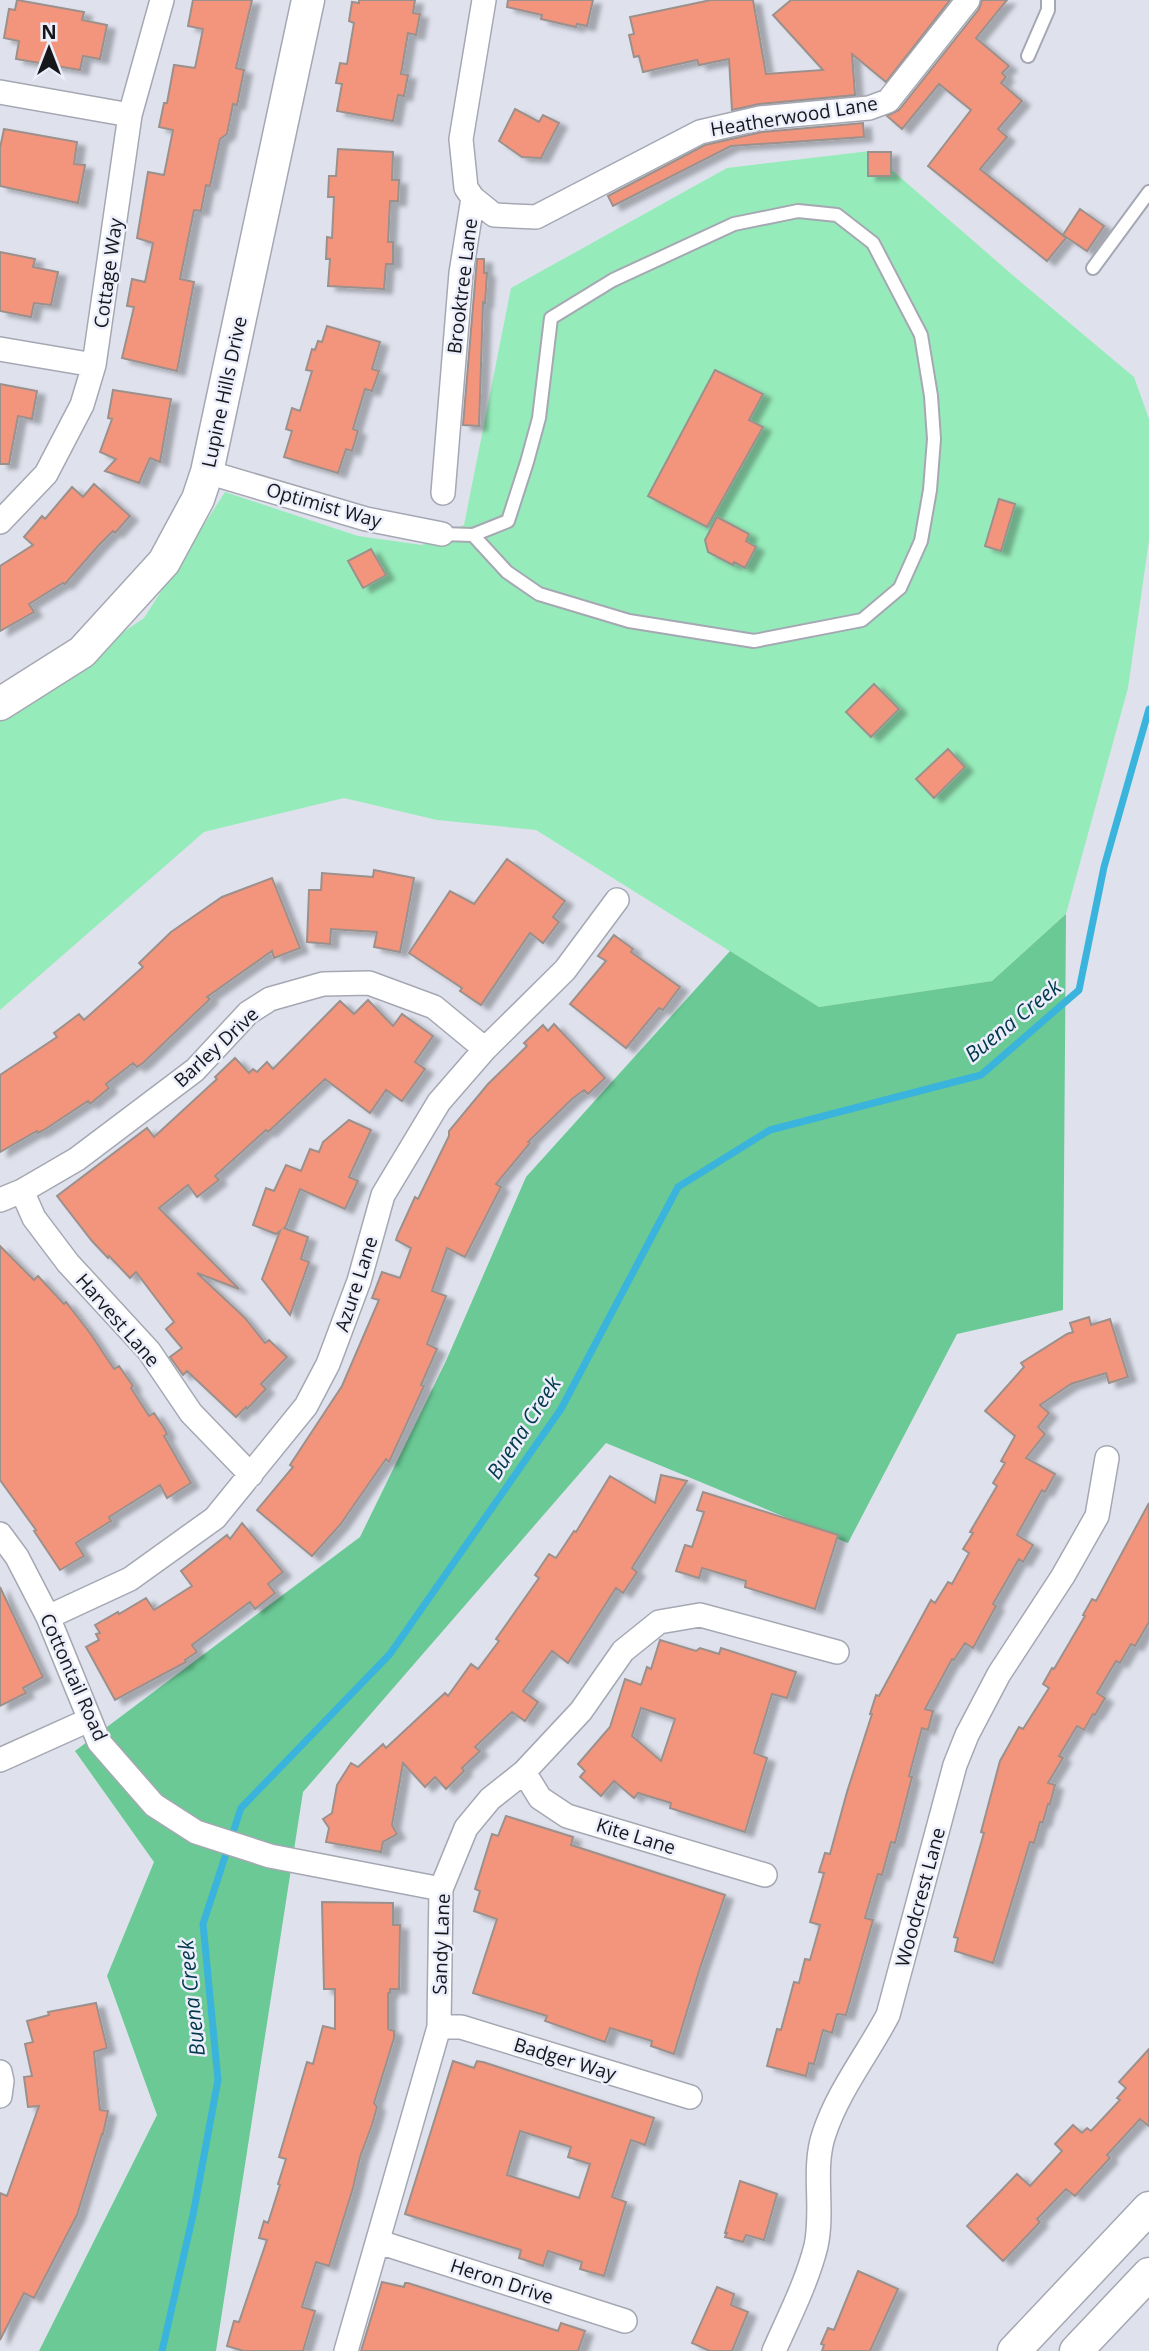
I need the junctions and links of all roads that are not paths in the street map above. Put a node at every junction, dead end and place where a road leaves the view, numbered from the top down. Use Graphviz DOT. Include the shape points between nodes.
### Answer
graph roads {
  1 [pos="162,0"];
  2 [pos="308,0"];
  3 [pos="484,0"];
  4 [pos="968,0"];
  5 [pos="1048,0"];
  6 [pos="1028,56"];
  7 [pos="0,92"];
  8 [pos="130,115"];
  9 [pos="1149,192"];
  10 [pos="473,198"];
  11 [pos="1093,268"];
  12 [pos="0,349"];
  13 [pos="94,365"];
  14 [pos="207,472"];
  15 [pos="443,493"];
  16 [pos="0,522"];
  17 [pos="442,534"];
  18 [pos="473,535"];
  19 [pos="0,704"];
  20 [pos="617,900"];
  21 [pos="485,1049"];
  22 [pos="22,1191"];
  23 [pos="0,1200"];
  24 [pos="1107,1458"];
  25 [pos="251,1475"];
  26 [pos="0,1534"];
  27 [pos="48,1617"];
  28 [pos="837,1652"];
  29 [pos="89,1720"];
  30 [pos="0,1760"];
  31 [pos="524,1772"];
  32 [pos="765,1875"];
  33 [pos="441,1889"];
  34 [pos="439,2027"];
  35 [pos="0,2072"];
  36 [pos="0,2096"];
  37 [pos="690,2097"];
  38 [pos="1149,2208"];
  39 [pos="379,2242"];
  40 [pos="1149,2274"];
  41 [pos="625,2321"];
  42 [pos="346,2351"];
  43 [pos="774,2351"];
  44 [pos="1014,2351"];
  45 [pos="1076,2351"];
  1 -- 8 [label="street, Cottage Way"];
  2 -- 14 [label="street, Lupine Hills Drive"];
  3 -- 10 [label="street, Brooktree Lane" via="461,139 466,188"];
  4 -- 10 [label="street, Heatherwood Lane" via="888,101 869,108 760,118 700,132 536,217 494,215"];
  5 -- 6 [label="lane"];
  7 -- 8 [label="street"];
  8 -- 13 [label="street, Cottage Way"];
  9 -- 11 [label="lane"];
  10 -- 15 [label="street, Brooktree Lane" via="461,273"];
  12 -- 13 [label="street"];
  13 -- 16 [label="street, Cottage Way" via="82,405 46,474"];
  14 -- 17 [label="street, Optimist Way" via="366,519"];
  14 -- 19 [label="street, Lupine Hills Drive" via="198,499 164,562 82,652"];
  17 -- 18 [label="lane"];
  18 -- 18 [label="lane" via="507,572 539,594 629,621 754,641 862,620 900,588 921,541 934,439 921,335 873,243 837,215 798,211 734,224 613,281 551,318 539,418 508,521"];
  20 -- 21 [label="street, Azure Lane" via="565,970"];
  21 -- 22 [label="street, Barley Drive" via="434,1007 369,983 323,984 270,999 248,1013 195,1070 77,1159"];
  21 -- 25 [label="street, Azure Lane" via="439,1102 383,1195 359,1281 328,1364 306,1406"];
  22 -- 23 [label="street, Barley Drive"];
  22 -- 25 [label="street, Harvest Lane" via="34,1218 68,1262 149,1351 191,1413"];
  24 -- 43 [label="street, Woodcrest Lane" via="1097,1516 999,1674 955,1765 888,2015 835,2105 823,2137 816,2245"];
  25 -- 27 [label="street, Azure Lane" via="215,1518 130,1580"];
  26 -- 27 [label="street, Cottontail Road"];
  27 -- 29 [label="street, Cottontail Road"];
  28 -- 31 [label="street, Sandy Lane" via="700,1615 659,1622 622,1651 581,1712"];
  29 -- 30 [label="street"];
  29 -- 33 [label="street, Cottontail Road" via="99,1742 155,1805 196,1832 270,1856"];
  31 -- 32 [label="street, Kite Lane" via="540,1798 567,1816"];
  31 -- 33 [label="street, Sandy Lane" via="490,1799 466,1828"];
  33 -- 34 [label="street, Sandy Lane"];
  34 -- 37 [label="street, Badger Way" via="461,2027"];
  34 -- 39 [label="street, Sandy Lane"];
  35 -- 36 [label="street"];
  38 -- 44 [label="street"];
  39 -- 41 [label="street, Heron Drive"];
  39 -- 42 [label="street, Sandy Lane"];
  40 -- 45 [label="street"];
}
